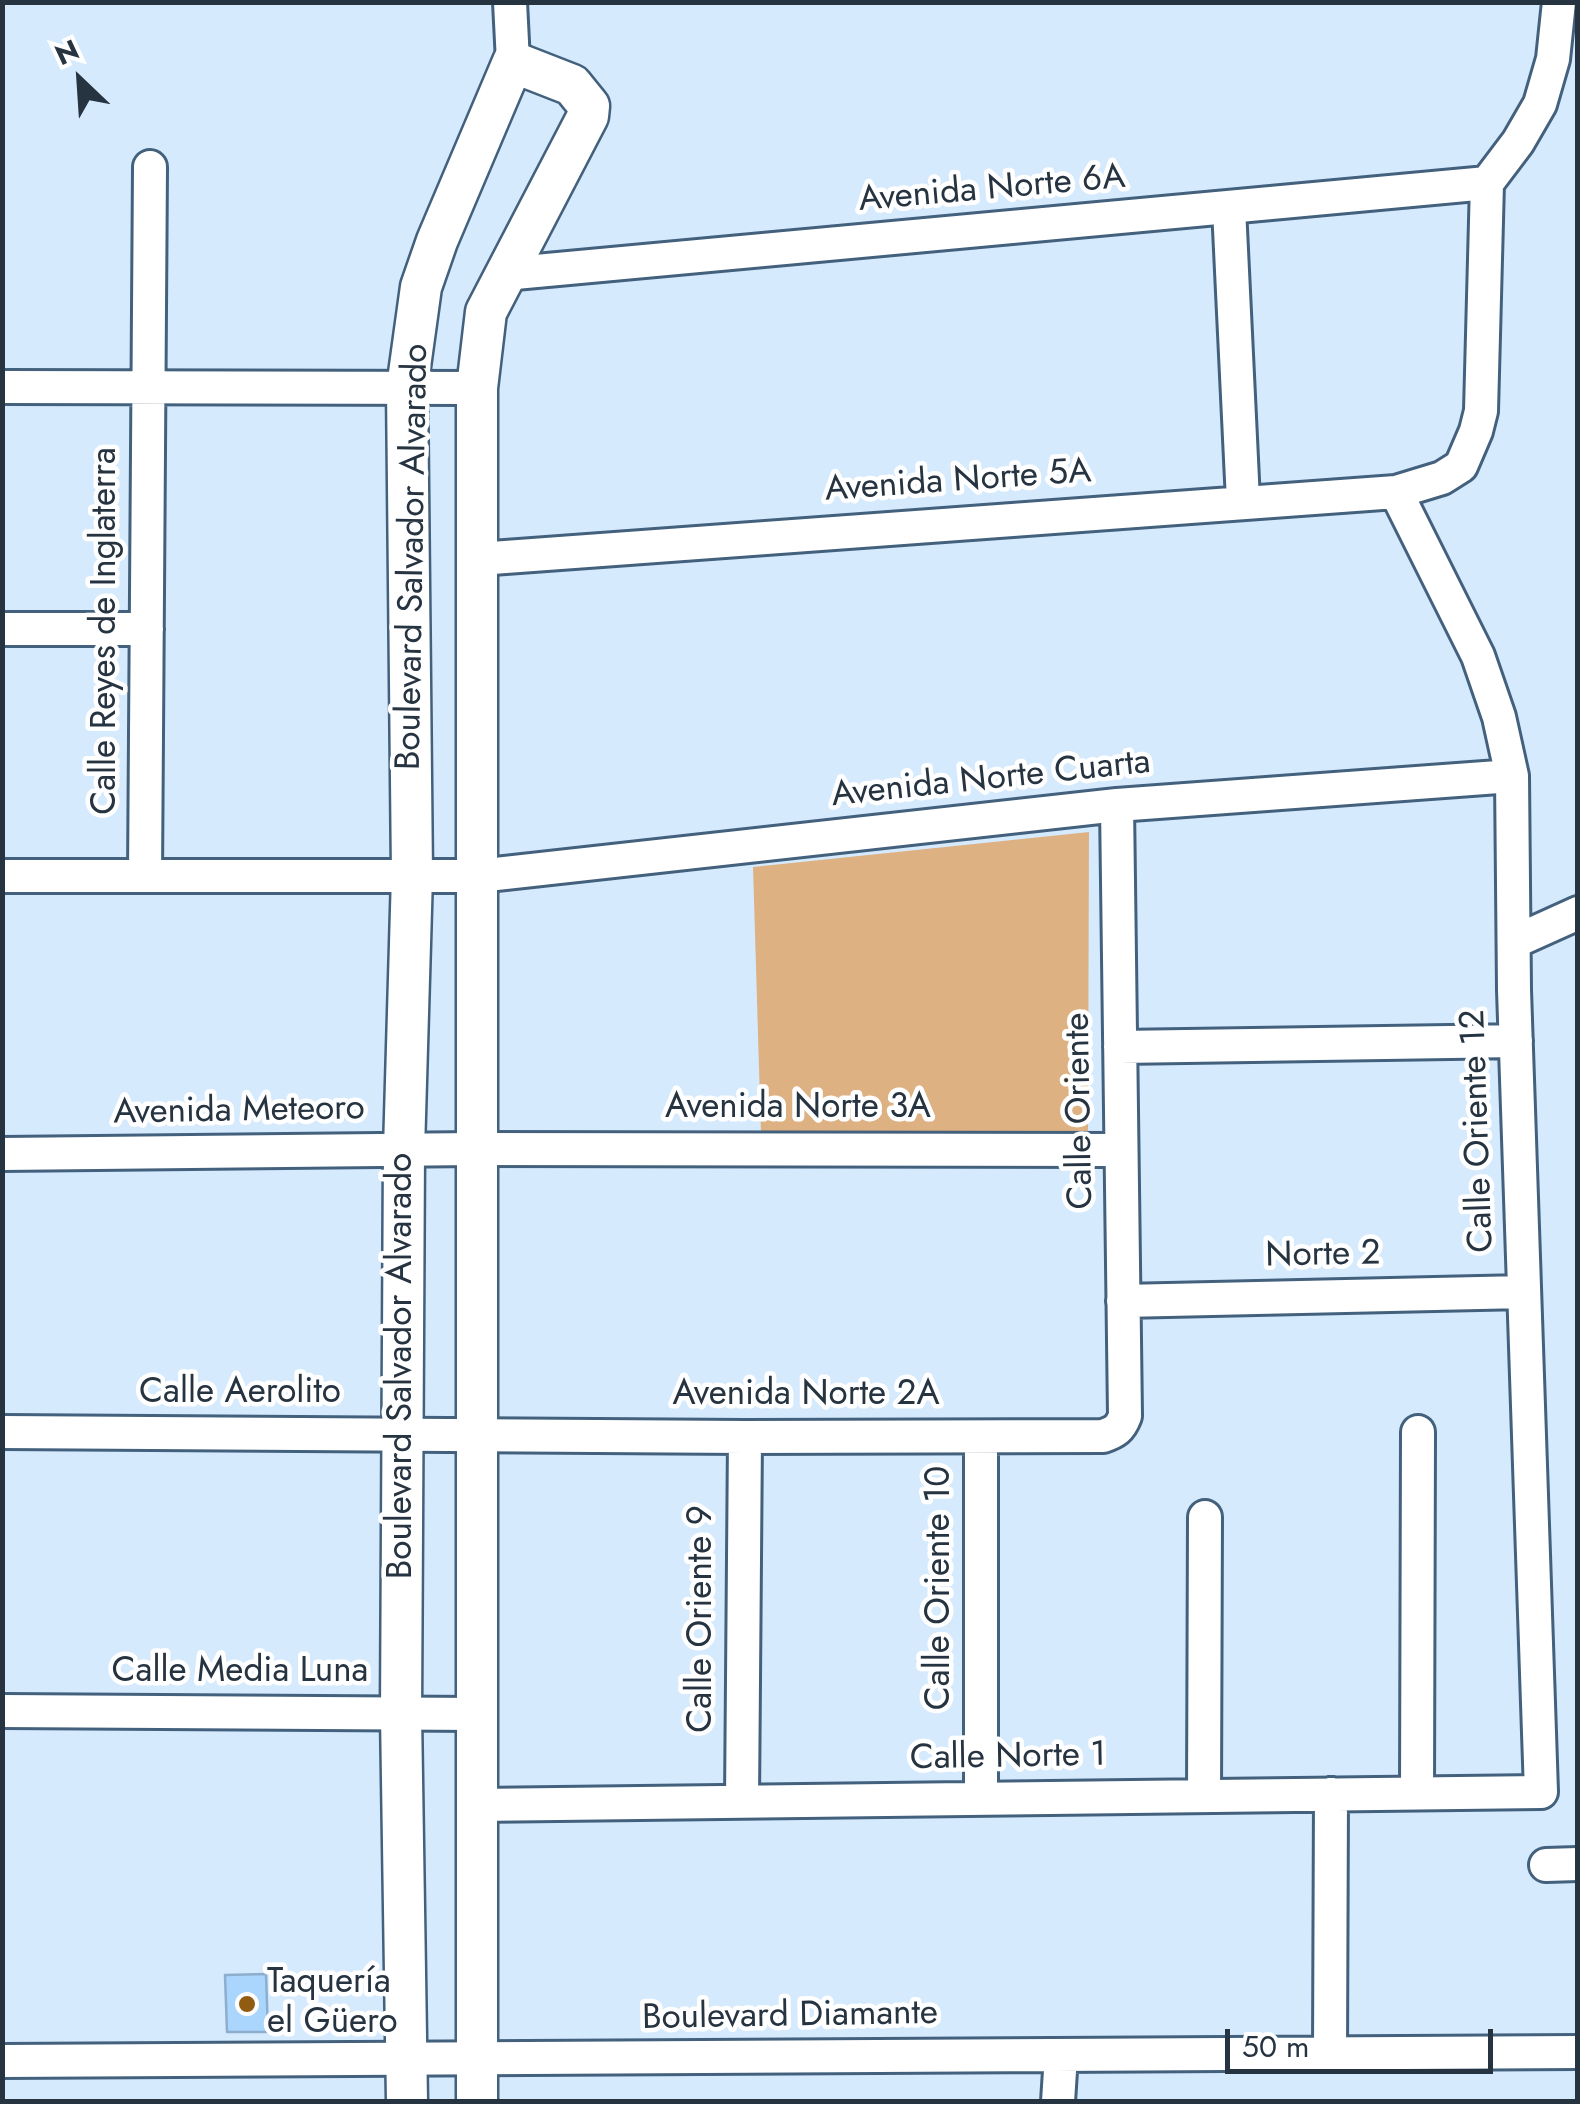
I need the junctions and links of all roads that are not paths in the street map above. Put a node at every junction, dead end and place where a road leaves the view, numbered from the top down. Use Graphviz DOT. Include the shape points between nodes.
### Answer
graph roads {
  1 [pos="510,2"];
  2 [pos="1559,2"];
  3 [pos="513,62"];
  4 [pos="150,167"];
  5 [pos="1488,183"];
  6 [pos="1229,208"];
  7 [pos="504,274"];
  8 [pos="2,387"];
  9 [pos="148,388"];
  10 [pos="408,388"];
  11 [pos="477,388"];
  12 [pos="1396,492"];
  13 [pos="1243,501"];
  14 [pos="478,559"];
  15 [pos="147,629"];
  16 [pos="2,630"];
  17 [pos="1512,776"];
  18 [pos="1117,806"];
  19 [pos="2,876"];
  20 [pos="145,876"];
  21 [pos="412,876"];
  22 [pos="478,876"];
  23 [pos="1578,913"];
  24 [pos="1514,942"];
  25 [pos="1516,1041"];
  26 [pos="1120,1048"];
  27 [pos="476,1149"];
  28 [pos="404,1150"];
  29 [pos="1122,1150"];
  30 [pos="2,1154"];
  31 [pos="1524,1292"];
  32 [pos="1123,1300"];
  33 [pos="1125,1416"];
  34 [pos="2,1432"];
  35 [pos="1418,1432"];
  36 [pos="477,1434"];
  37 [pos="402,1435"];
  38 [pos="745,1437"];
  39 [pos="981,1437"];
  40 [pos="1205,1516"];
  41 [pos="2,1712"];
  42 [pos="400,1714"];
  43 [pos="478,1714"];
  44 [pos="1541,1792"];
  45 [pos="1416,1793"];
  46 [pos="1331,1794"];
  47 [pos="1204,1796"];
  48 [pos="980,1798"];
  49 [pos="742,1802"];
  50 [pos="476,1804"];
  51 [pos="1578,2052"];
  52 [pos="1330,2054"];
  53 [pos="1061,2055"];
  54 [pos="408,2059"];
  55 [pos="477,2060"];
  56 [pos="2,2061"];
  57 [pos="407,2102"];
  58 [pos="477,2102"];
  59 [pos="1058,2102"];
  1 -- 3 [label="street"];
  2 -- 5 [label="street" via="1540,104"];
  3 -- 7 [label="street, Boulevard Salvador Alvarado" via="572,86 588,116"];
  3 -- 10 [label="street, Boulevard Salvador Alvarado" via="421,287"];
  4 -- 9 [label="street, Calle Reyes de Inglaterra"];
  5 -- 6 [label="street, Avenida Norte 6A"];
  5 -- 12 [label="street, Avenida Norte 5A" via="1481,410 1469,452 1442,478"];
  6 -- 7 [label="street, Avenida Norte 6A"];
  6 -- 13 [label="street"];
  7 -- 11 [label="street, Boulevard Salvador Alvarado" via="486,312"];
  8 -- 9 [label="street"];
  9 -- 10 [label="street"];
  9 -- 15 [label="street, Calle Reyes de Inglaterra"];
  10 -- 11 [label="street"];
  10 -- 21 [label="street, Boulevard Salvador Alvarado"];
  11 -- 14 [label="street, Boulevard Salvador Alvarado"];
  12 -- 13 [label="street, Avenida Norte 5A"];
  12 -- 17 [label="street, Calle Oriente 12" via="1478,656"];
  13 -- 14 [label="street, Avenida Norte 5A"];
  14 -- 22 [label="street, Boulevard Salvador Alvarado"];
  15 -- 16 [label="street"];
  15 -- 20 [label="street, Calle Reyes de Inglaterra"];
  17 -- 18 [label="street, Avenida Norte Cuarta"];
  17 -- 24 [label="street, Calle Oriente 12"];
  18 -- 22 [label="street, Avenida Norte Cuarta"];
  18 -- 26 [label="street, Calle Oriente"];
  19 -- 20 [label="street, Avenida Norte Cuarta"];
  20 -- 21 [label="street, Avenida Norte Cuarta"];
  21 -- 22 [label="street, Avenida Norte Cuarta"];
  21 -- 28 [label="street, Boulevard Salvador Alvarado"];
  22 -- 27 [label="street, Boulevard Salvador Alvarado"];
  23 -- 24 [label="street"];
  24 -- 25 [label="street, Calle Oriente 12"];
  25 -- 26 [label="street"];
  25 -- 31 [label="street, Calle Oriente 12"];
  26 -- 29 [label="street, Calle Oriente"];
  27 -- 28 [label="street, Avenida Meteoro"];
  27 -- 29 [label="street, Avenida Norte 3A"];
  27 -- 36 [label="street, Boulevard Salvador Alvarado"];
  28 -- 30 [label="street, Avenida Meteoro"];
  28 -- 37 [label="street, Boulevard Salvador Alvarado"];
  29 -- 32 [label="street, Calle Oriente"];
  31 -- 32 [label="street, Norte 2"];
  31 -- 44 [label="street, Calle Oriente 12"];
  32 -- 33 [label="street, Calle Oriente"];
  33 -- 39 [label="street, Avenida Norte 2A" via="1121,1427 1102,1436"];
  34 -- 37 [label="street, Calle Aerolito"];
  35 -- 45 [label="street"];
  36 -- 37 [label="street, Calle Aerolito"];
  36 -- 38 [label="street, Avenida Norte 2A"];
  36 -- 43 [label="street, Boulevard Salvador Alvarado"];
  37 -- 42 [label="street, Boulevard Salvador Alvarado"];
  38 -- 39 [label="street, Avenida Norte 2A"];
  38 -- 49 [label="street, Calle Oriente 9"];
  39 -- 48 [label="street, Calle Oriente 10"];
  40 -- 47 [label="street"];
  41 -- 42 [label="street, Calle Media Luna"];
  42 -- 43 [label="street, Calle Media Luna"];
  42 -- 54 [label="street, Boulevard Salvador Alvarado"];
  43 -- 50 [label="street, Boulevard Salvador Alvarado"];
  44 -- 45 [label="street, Calle Norte 1"];
  45 -- 46 [label="street, Calle Norte 1"];
  46 -- 47 [label="street, Calle Norte 1"];
  46 -- 52 [label="street"];
  47 -- 48 [label="street, Calle Norte 1"];
  48 -- 49 [label="street, Calle Norte 1"];
  49 -- 50 [label="street, Calle Norte 1"];
  50 -- 55 [label="street, Boulevard Salvador Alvarado"];
  51 -- 52 [label="street, Boulevard Diamante"];
  52 -- 53 [label="street, Boulevard Diamante"];
  53 -- 55 [label="street, Boulevard Diamante"];
  53 -- 59 [label="street"];
  54 -- 55 [label="street, Boulevard Diamante"];
  54 -- 56 [label="street, Boulevard Diamante"];
  54 -- 57 [label="street, Boulevard Salvador Alvarado"];
  55 -- 58 [label="street, Boulevard Salvador Alvarado"];
}
